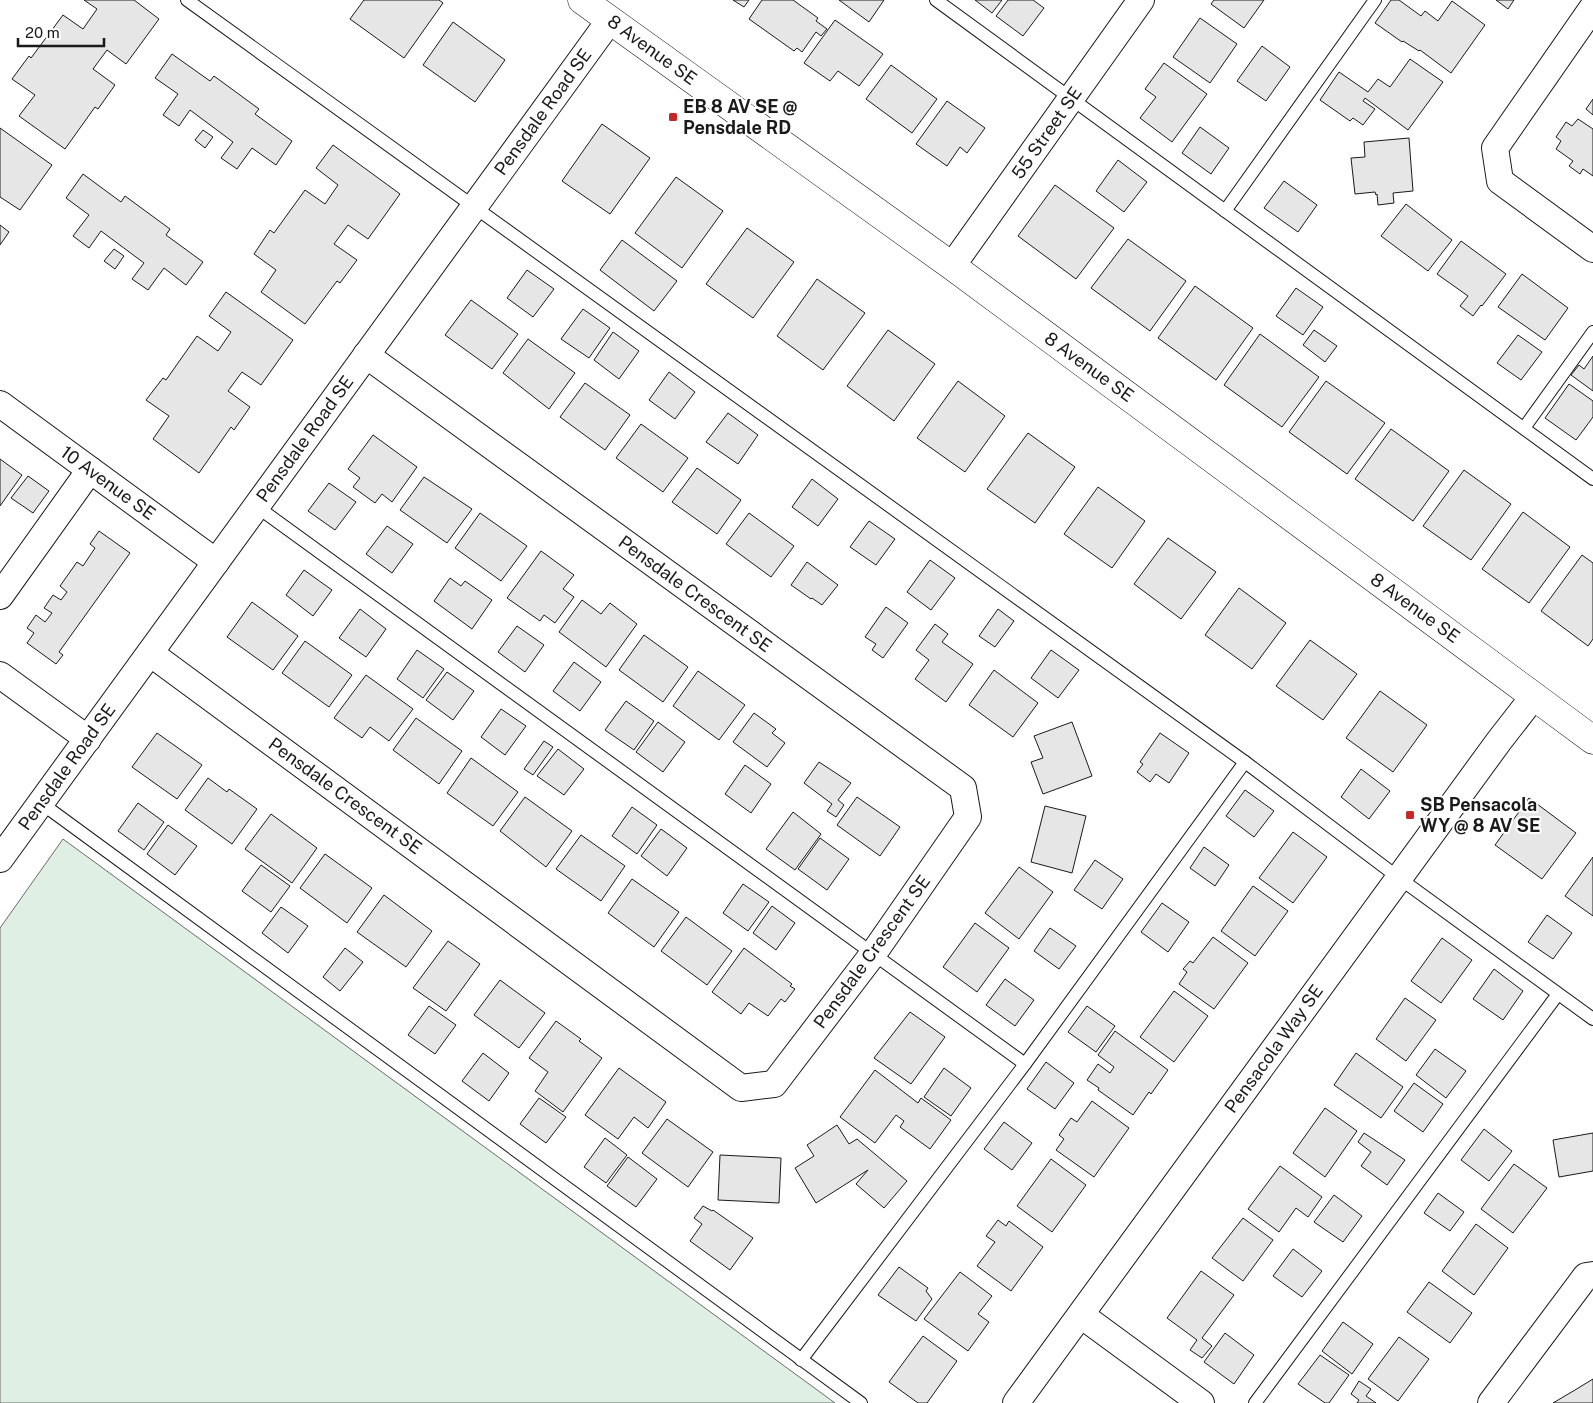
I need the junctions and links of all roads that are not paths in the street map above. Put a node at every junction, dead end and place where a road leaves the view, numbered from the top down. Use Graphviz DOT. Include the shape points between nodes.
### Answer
graph roads {
  1 [pos="187,0"];
  2 [pos="582,0"];
  3 [pos="936,0"];
  4 [pos="1141,0"];
  5 [pos="1375,0"];
  6 [pos="1593,7"];
  7 [pos="610,20"];
  8 [pos="1072,99"];
  9 [pos="474,207"];
  10 [pos="1225,210"];
  11 [pos="1593,249"];
  12 [pos="952,266"];
  13 [pos="1593,332"];
  14 [pos="366,355"];
  15 [pos="0,404"];
  16 [pos="1524,428"];
  17 [pos="90,470"];
  18 [pos="1593,479"];
  19 [pos="256,506"];
  20 [pos="216,562"];
  21 [pos="0,596"];
  22 [pos="150,653"];
  23 [pos="0,675"];
  24 [pos="1534,696"];
  25 [pos="88,739"];
  26 [pos="1593,740"];
  27 [pos="1245,762"];
  28 [pos="41,803"];
  29 [pos="0,859"];
  30 [pos="1399,878"];
  31 [pos="873,954"];
  32 [pos="1558,994"];
  33 [pos="1593,1019"];
  34 [pos="1025,1064"];
  35 [pos="1593,1275"];
  36 [pos="1081,1315"];
  37 [pos="802,1360"];
  38 [pos="861,1403"];
  39 [pos="1016,1403"];
  40 [pos="1201,1403"];
  41 [pos="1255,1403"];
  42 [pos="1491,1403"];
  1 -- 9 [label="lane"];
  2 -- 7 [label="street, 8 Avenue SE"];
  3 -- 8 [label="lane"];
  4 -- 8 [label="street, 55 Street SE"];
  5 -- 10 [label="lane"];
  6 -- 11 [label="street" via="1495,148 1500,181"];
  7 -- 9 [label="street, Pensdale Road SE"];
  7 -- 12 [label="street, 8 Avenue SE"];
  8 -- 10 [label="lane"];
  8 -- 12 [label="street, 55 Street SE"];
  9 -- 14 [label="street, Pensdale Road SE"];
  9 -- 27 [label="lane"];
  10 -- 16 [label="lane"];
  12 -- 24 [label="street, 8 Avenue SE"];
  13 -- 16 [label="lane"];
  14 -- 19 [label="street, Pensdale Road SE"];
  14 -- 31 [label="street, Pensdale Crescent SE" via="963,788 968,817"];
  15 -- 17 [label="street, 10 Avenue SE"];
  16 -- 18 [label="lane"];
  17 -- 20 [label="street, 10 Avenue SE"];
  17 -- 21 [label="street"];
  19 -- 20 [label="street, Pensdale Road SE"];
  19 -- 31 [label="lane"];
  20 -- 22 [label="street, Pensdale Road SE"];
  22 -- 25 [label="street, Pensdale Road SE"];
  22 -- 31 [label="street, Pensdale Crescent SE" via="741,1088 774,1084"];
  23 -- 25 [label="street"];
  24 -- 26 [label="street, 8 Avenue SE"];
  24 -- 30 [label="street, Pensacola Way SE"];
  25 -- 28 [label="street, Pensdale Road SE"];
  27 -- 30 [label="lane"];
  27 -- 34 [label="lane"];
  28 -- 29 [label="street, Pensdale Road SE"];
  28 -- 37 [label="lane"];
  30 -- 32 [label="lane"];
  30 -- 36 [label="street, Pensacola Way SE"];
  31 -- 34 [label="lane"];
  32 -- 33 [label="lane"];
  32 -- 41 [label="lane"];
  34 -- 37 [label="lane"];
  35 -- 42 [label="street" via="1586,1276"];
  36 -- 39 [label="street, Pensacola Way SE"];
  36 -- 40 [label="street"];
  37 -- 38 [label="lane"];
}
